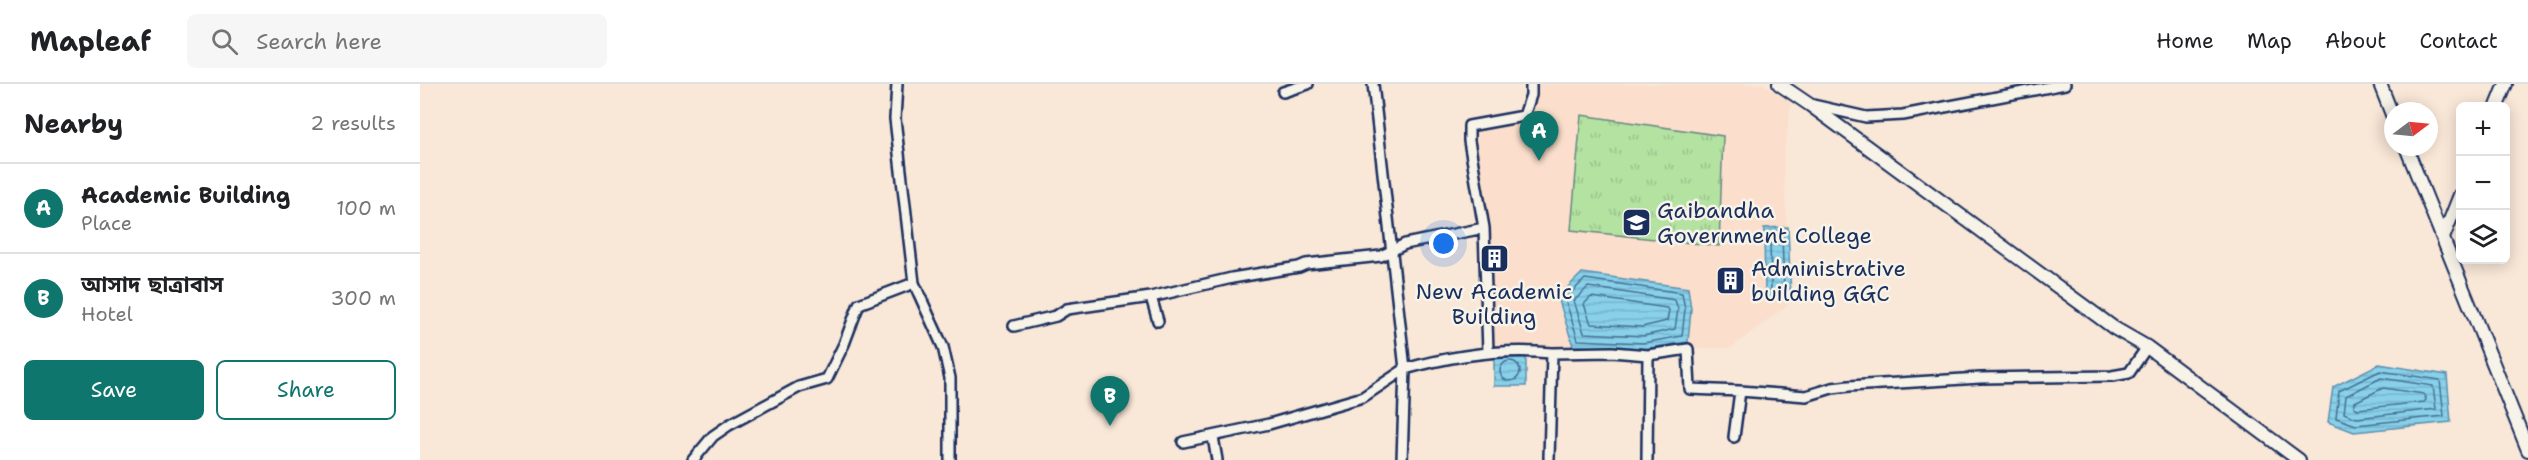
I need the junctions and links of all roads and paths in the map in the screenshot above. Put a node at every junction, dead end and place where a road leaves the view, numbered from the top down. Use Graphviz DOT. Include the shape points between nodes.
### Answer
graph roads {
  1 [pos="897,84"];
  2 [pos="1308,84"];
  3 [pos="1373,84"];
  4 [pos="1531,84"];
  5 [pos="1779,84"];
  6 [pos="2065,84"];
  7 [pos="2380,84"];
  8 [pos="2506,84"];
  9 [pos="1283,92"];
  10 [pos="2387,102"];
  11 [pos="2499,102"];
  12 [pos="1810,105"];
  13 [pos="2410,156"];
  14 [pos="2456,205"];
  15 [pos="1484,228"];
  16 [pos="2443,238"];
  17 [pos="1394,250"];
  18 [pos="914,283"];
  19 [pos="1151,297"];
  20 [pos="1158,321"];
  21 [pos="1014,326"];
  22 [pos="2147,347"];
  23 [pos="1488,352"];
  24 [pos="1552,353"];
  25 [pos="1648,356"];
  26 [pos="1406,369"];
  27 [pos="1740,391"];
  28 [pos="1213,437"];
  29 [pos="1734,437"];
  30 [pos="1183,442"];
  31 [pos="2528,450"];
  32 [pos="1549,458"];
  33 [pos="693,460"];
  34 [pos="950,460"];
  35 [pos="1216,460"];
  36 [pos="1402,460"];
  37 [pos="1647,460"];
  38 [pos="2299,460"];
  1 -- 18 [label="street" via="895,119"];
  2 -- 9 [label="street"];
  3 -- 17 [label="street"];
  4 -- 15 [label="street" via="1524,116 1469,126"];
  5 -- 12 [label="main road"];
  6 -- 12 [label="street" via="1903,115 1866,117"];
  7 -- 10 [label="main road"];
  8 -- 11 [label="main road"];
  12 -- 22 [label="main road" via="2114,328"];
  13 -- 16 [label="main road"];
  14 -- 16 [label="main road"];
  15 -- 17 [label="street" via="1405,244"];
  15 -- 23 [label="street"];
  16 -- 31 [label="main road"];
  17 -- 19 [label="street" via="1381,256 1306,264"];
  17 -- 26 [label="street"];
  18 -- 33 [label="street" via="859,304 827,379 799,387 729,425 712,436"];
  18 -- 34 [label="street" via="943,347 950,378"];
  19 -- 20 [label="street"];
  19 -- 21 [label="street" via="1067,309 1056,316"];
  22 -- 27 [label="street" via="2129,374 2112,376 1980,378 1849,386 1806,396"];
  22 -- 38 [label="main road"];
  23 -- 24 [label="street"];
  23 -- 26 [label="street"];
  24 -- 25 [label="street"];
  24 -- 32 [label="street"];
  25 -- 27 [label="street" via="1688,349 1690,389"];
  25 -- 37 [label="street"];
  26 -- 28 [label="street" via="1363,397"];
  26 -- 36 [label="street"];
  27 -- 29 [label="street"];
  28 -- 30 [label="street"];
  28 -- 35 [label="street"];
}
